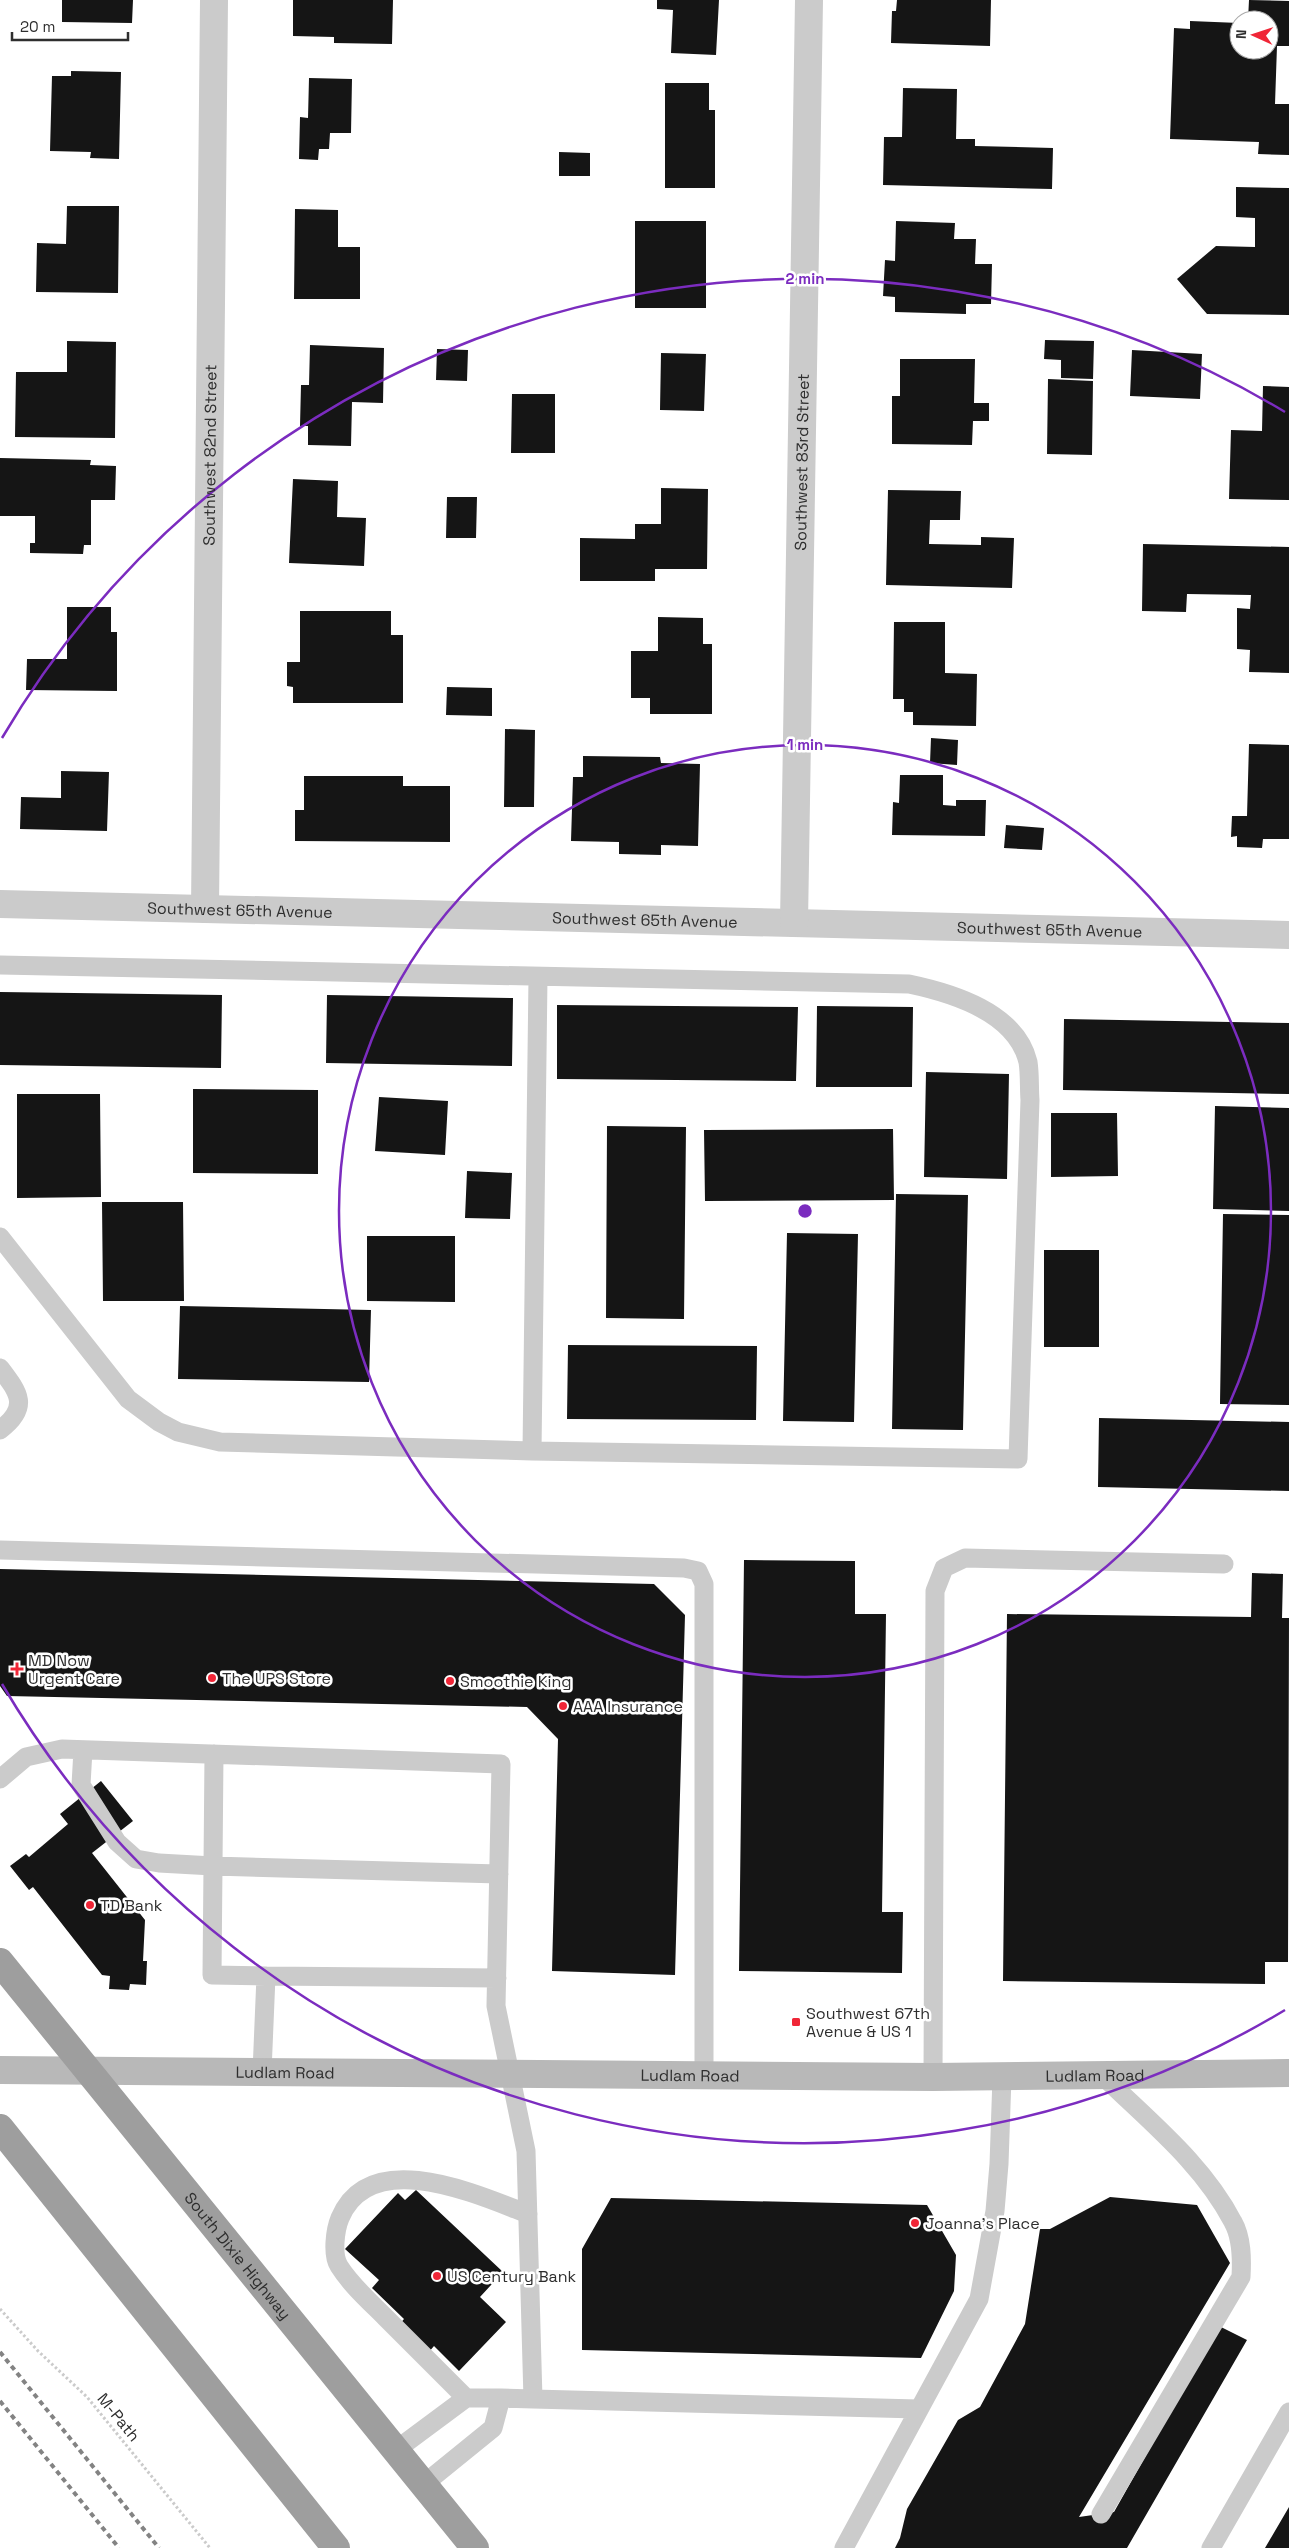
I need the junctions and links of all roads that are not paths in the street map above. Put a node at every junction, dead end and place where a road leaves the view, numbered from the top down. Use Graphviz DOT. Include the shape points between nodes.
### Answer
graph roads {
  1 [pos="214,0"];
  2 [pos="810,0"];
  3 [pos="0,904"];
  4 [pos="205,909"];
  5 [pos="794,923"];
  6 [pos="1289,935"];
  7 [pos="0,965"];
  8 [pos="538,977"];
  9 [pos="0,1237"];
  10 [pos="4,1381"];
  11 [pos="0,1430"];
  12 [pos="532,1451"];
  13 [pos="0,1550"];
  14 [pos="1224,1564"];
  15 [pos="83,1750"];
  16 [pos="214,1754"];
  17 [pos="1,1776"];
  18 [pos="213,1866"];
  19 [pos="499,1874"];
  20 [pos="0,1962"];
  21 [pos="266,1976"];
  22 [pos="497,1978"];
  23 [pos="0,2070"];
  24 [pos="90,2071"];
  25 [pos="262,2072"];
  26 [pos="510,2073"];
  27 [pos="1289,2073"];
  28 [pos="704,2075"];
  29 [pos="933,2077"];
  30 [pos="1104,2077"];
  31 [pos="1002,2078"];
  32 [pos="0,2128"];
  33 [pos="528,2214"];
  34 [pos="466,2398"];
  35 [pos="501,2398"];
  36 [pos="533,2399"];
  37 [pos="918,2409"];
  38 [pos="1289,2412"];
  39 [pos="396,2450"];
  40 [pos="424,2484"];
  41 [pos="1102,2514"];
  42 [pos="336,2548"];
  43 [pos="475,2548"];
  44 [pos="844,2548"];
  45 [pos="1212,2548"];
  1 -- 4 [label="street, Southwest 82nd Street"];
  2 -- 5 [label="street, Southwest 83rd Street"];
  3 -- 4 [label="street, Southwest 65th Avenue"];
  4 -- 5 [label="street, Southwest 65th Avenue"];
  5 -- 6 [label="street, Southwest 65th Avenue"];
  7 -- 8 [label="lane"];
  8 -- 12 [label="lane"];
  8 -- 12 [label="lane" via="909,984 942,991 983,1010 1014,1032 1028,1061 1030,1100 1018,1459"];
  9 -- 12 [label="lane" via="128,1399 178,1432 220,1442"];
  10 -- 11 [label="lane" via="17,1390 20,1406 12,1420"];
  13 -- 28 [label="lane" via="684,1568 698,1571 704,1584"];
  14 -- 29 [label="lane" via="965,1558 944,1568 935,1591"];
  15 -- 16 [label="lane"];
  15 -- 17 [label="lane" via="62,1749 26,1757"];
  15 -- 18 [label="lane" via="81,1785 117,1842 136,1859 159,1864"];
  16 -- 18 [label="lane"];
  16 -- 19 [label="lane" via="501,1764"];
  18 -- 19 [label="lane"];
  18 -- 21 [label="lane" via="212,1975"];
  19 -- 22 [label="lane"];
  20 -- 24 [label="highway, South Dixie Highway"];
  21 -- 22 [label="lane"];
  21 -- 25 [label="lane"];
  22 -- 26 [label="lane" via="496,2006"];
  23 -- 24 [label="main road, Ludlam Road"];
  24 -- 25 [label="main road, Ludlam Road"];
  24 -- 39 [label="highway, South Dixie Highway"];
  25 -- 26 [label="main road, Ludlam Road"];
  26 -- 28 [label="main road, Ludlam Road"];
  26 -- 33 [label="lane" via="526,2151"];
  27 -- 30 [label="main road, Ludlam Road"];
  28 -- 29 [label="main road, Ludlam Road"];
  29 -- 31 [label="main road, Ludlam Road"];
  30 -- 31 [label="main road, Ludlam Road"];
  30 -- 41 [label="lane" via="1197,2168 1234,2223 1242,2254 1241,2277"];
  31 -- 37 [label="lane" via="999,2164 979,2300"];
  32 -- 42 [label="highway"];
  33 -- 34 [label="lane" via="455,2186 395,2180 377,2182 360,2191 345,2206 337,2226 338,2265"];
  33 -- 36 [label="lane"];
  34 -- 35 [label="lane"];
  34 -- 39 [label="lane"];
  35 -- 36 [label="lane"];
  35 -- 40 [label="lane" via="493,2428"];
  36 -- 37 [label="lane"];
  37 -- 44 [label="lane"];
  38 -- 45 [label="lane"];
  39 -- 40 [label="highway, South Dixie Highway"];
  40 -- 43 [label="highway, South Dixie Highway"];
}
